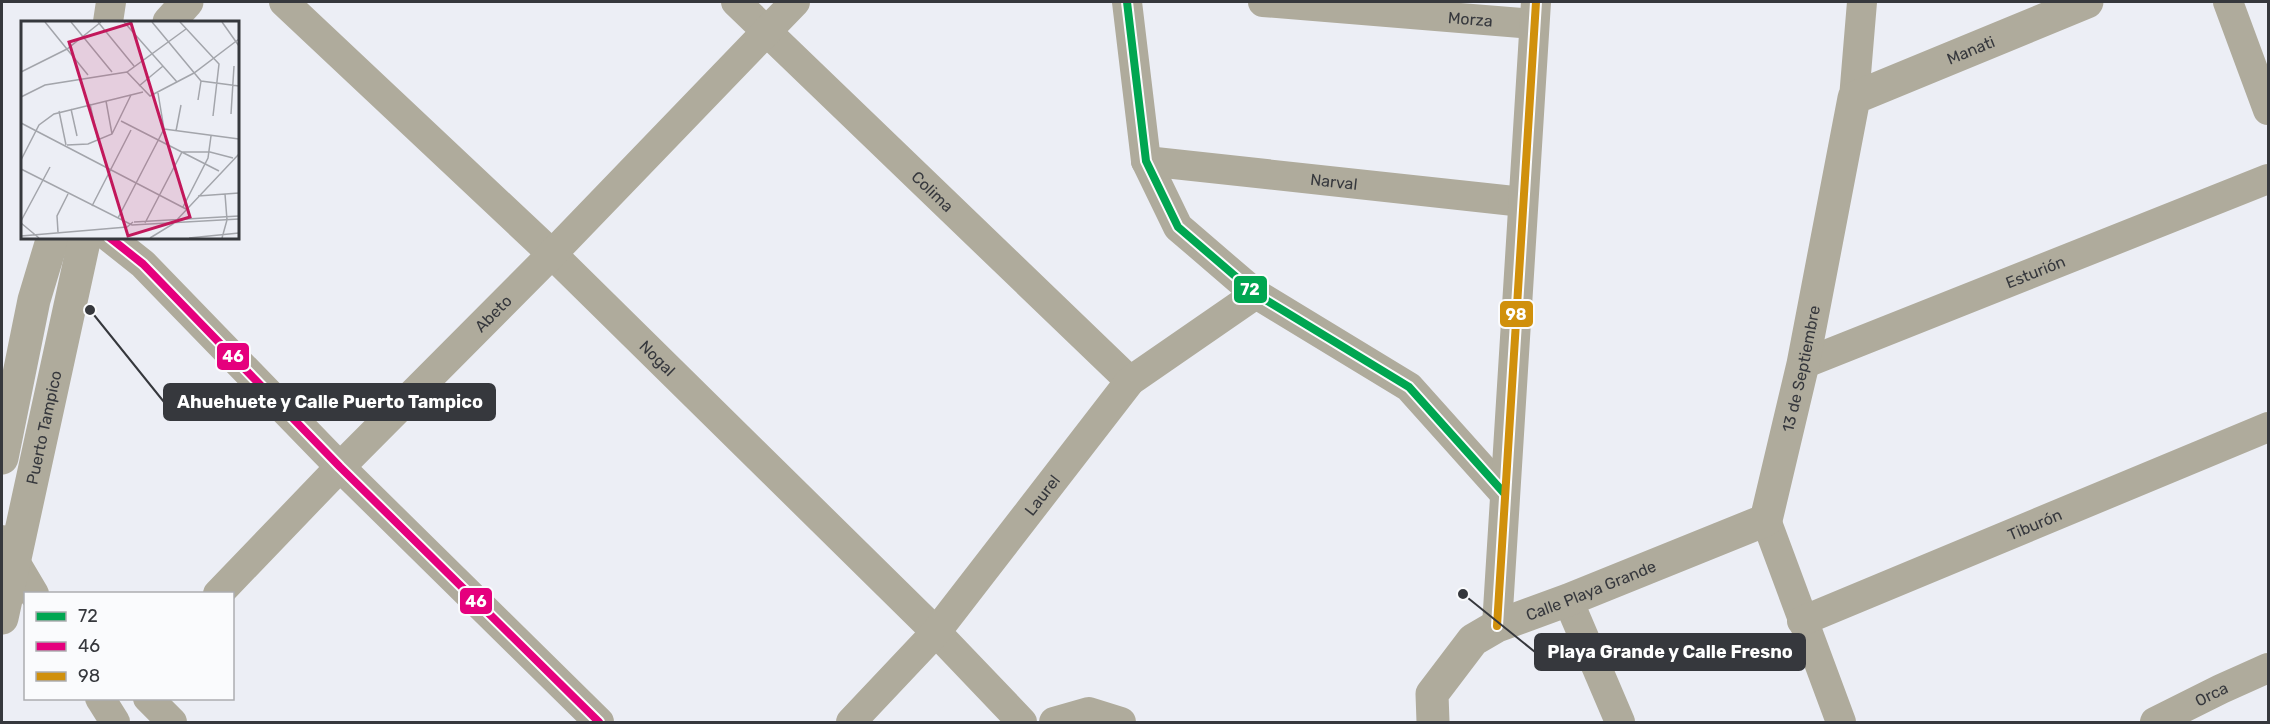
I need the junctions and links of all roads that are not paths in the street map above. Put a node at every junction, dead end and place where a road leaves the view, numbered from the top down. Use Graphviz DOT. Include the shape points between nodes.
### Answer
graph roads {
  1 [pos="111,2"];
  2 [pos="187,2"];
  3 [pos="284,2"];
  4 [pos="736,2"];
  5 [pos="795,2"];
  6 [pos="1127,2"];
  7 [pos="1263,2"];
  8 [pos="1862,2"];
  9 [pos="2087,2"];
  10 [pos="2228,2"];
  11 [pos="1535,13"];
  12 [pos="108,21"];
  13 [pos="170,21"];
  14 [pos="766,31"];
  15 [pos="1854,98"];
  16 [pos="2268,110"];
  17 [pos="1146,161"];
  18 [pos="2268,179"];
  19 [pos="1523,202"];
  20 [pos="52,238"];
  21 [pos="85,238"];
  22 [pos="110,238"];
  23 [pos="552,254"];
  24 [pos="1256,294"];
  25 [pos="1803,364"];
  26 [pos="1130,381"];
  27 [pos="2268,427"];
  28 [pos="2,458"];
  29 [pos="340,467"];
  30 [pos="1504,493"];
  31 [pos="1766,519"];
  32 [pos="8,551"];
  33 [pos="33,592"];
  34 [pos="221,592"];
  35 [pos="1569,600"];
  36 [pos="2,618"];
  37 [pos="1802,621"];
  38 [pos="1497,626"];
  39 [pos="936,632"];
  40 [pos="2268,668"];
  41 [pos="149,700"];
  42 [pos="171,723"];
  43 [pos="599,723"];
  44 [pos="851,723"];
  45 [pos="1022,723"];
  46 [pos="1054,723"];
  47 [pos="1120,723"];
  48 [pos="1433,723"];
  49 [pos="1620,723"];
  50 [pos="1841,723"];
  51 [pos="2155,723"];
  1 -- 12 [label="street"];
  2 -- 13 [label="street"];
  3 -- 23 [label="street, Nogal"];
  4 -- 14 [label="street, Colima"];
  5 -- 14 [label="street, Abeto"];
  6 -- 17 [label="street"];
  7 -- 11 [label="street, Morza"];
  8 -- 15 [label="street, 13 de Septiembre"];
  9 -- 15 [label="street, Manati"];
  10 -- 16 [label="street"];
  11 -- 19 [label="street"];
  14 -- 23 [label="street, Abeto"];
  14 -- 26 [label="street, Colima"];
  15 -- 25 [label="street, 13 de Septiembre"];
  17 -- 19 [label="street, Narval"];
  17 -- 24 [label="street" via="1178,227"];
  18 -- 25 [label="street, Esturión"];
  19 -- 30 [label="street"];
  20 -- 28 [label="street, Puerto Tampico" via="34,300"];
  21 -- 32 [label="street, Puerto Tampico"];
  22 -- 29 [label="street" via="143,264"];
  23 -- 29 [label="street, Abeto"];
  23 -- 39 [label="street, Nogal"];
  24 -- 26 [label="street, Laurel"];
  24 -- 30 [label="street" via="1409,387"];
  25 -- 31 [label="street, 13 de Septiembre"];
  26 -- 39 [label="street, Laurel"];
  27 -- 37 [label="street, Tiburón"];
  29 -- 34 [label="street, Abeto"];
  29 -- 43 [label="street"];
  30 -- 38 [label="street"];
  31 -- 35 [label="street, Calle Playa Grande"];
  31 -- 37 [label="street"];
  32 -- 33 [label="street"];
  32 -- 36 [label="street, Puerto Tampico"];
  35 -- 38 [label="street, Calle Playa Grande"];
  35 -- 49 [label="street"];
  37 -- 50 [label="street"];
  38 -- 48 [label="street, Calle Playa Grande" via="1473,640 1432,694"];
  39 -- 44 [label="street, Laurel"];
  39 -- 45 [label="street, Nogal"];
  40 -- 51 [label="street, Orca"];
  41 -- 42 [label="street"];
  46 -- 47 [label="street" via="1089,712"];
}
